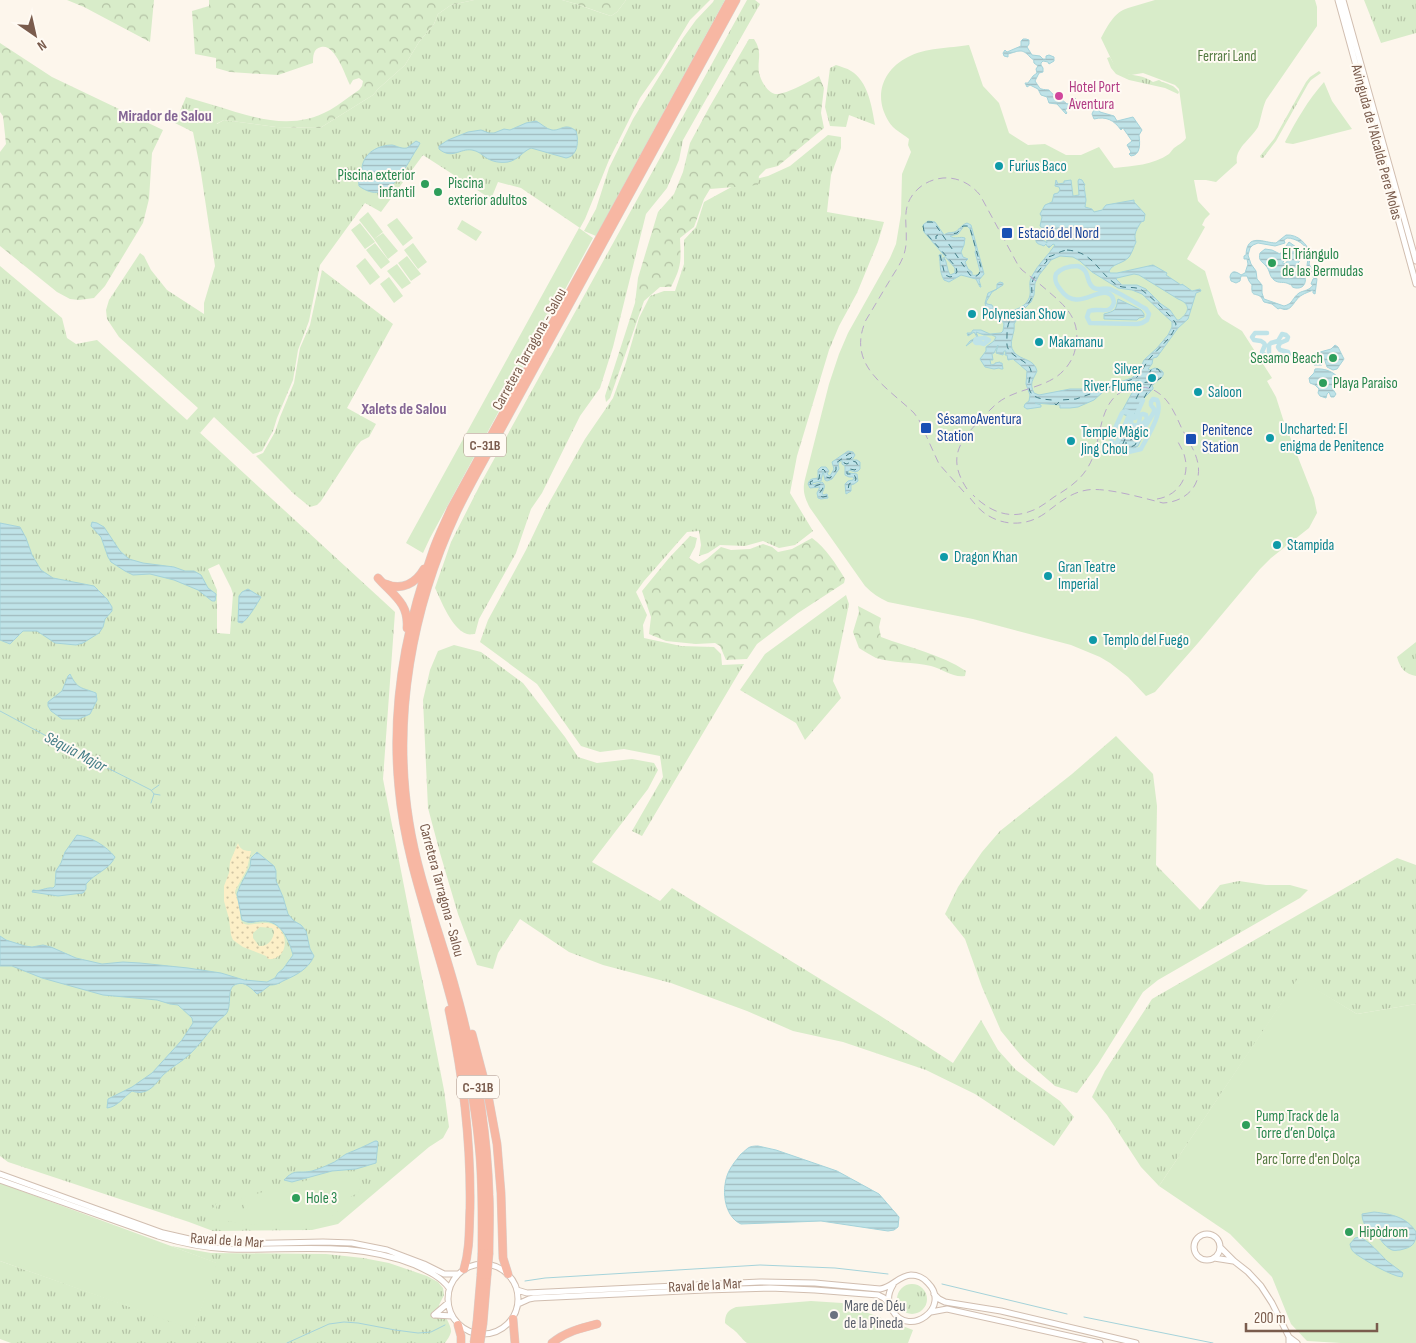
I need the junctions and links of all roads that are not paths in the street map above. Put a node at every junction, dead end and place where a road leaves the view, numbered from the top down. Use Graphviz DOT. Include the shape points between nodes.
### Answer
graph roads {
  1 [pos="730,0"];
  2 [pos="736,0"];
  3 [pos="1338,0"];
  4 [pos="1343,0"];
  5 [pos="1345,16"];
  6 [pos="1377,132"];
  7 [pos="1416,261"];
  8 [pos="1416,284"];
  9 [pos="434,549"];
  10 [pos="403,672"];
  11 [pos="434,929"];
  12 [pos="0,1174"];
  13 [pos="0,1180"];
  14 [pos="1220,1247"];
  15 [pos="1214,1258"];
  16 [pos="1234,1261"];
  17 [pos="461,1271"];
  18 [pos="508,1274"];
  19 [pos="893,1285"];
  20 [pos="449,1288"];
  21 [pos="517,1290"];
  22 [pos="934,1294"];
  23 [pos="448,1303"];
  24 [pos="889,1303"];
  25 [pos="518,1304"];
  26 [pos="931,1312"];
  27 [pos="452,1316"];
  28 [pos="513,1319"];
  29 [pos="480,1322"];
  30 [pos="597,1324"];
  31 [pos="458,1325"];
  32 [pos="1289,1340"];
  33 [pos="461,1343"];
  34 [pos="474,1343"];
  35 [pos="480,1343"];
  36 [pos="516,1343"];
  37 [pos="552,1343"];
  38 [pos="1100,1343"];
  39 [pos="1136,1343"];
  40 [pos="1297,1343"];
  1 -- 9 [label="highway, Carretera Tarragona - Salou / C-31B" via="479,455"];
  2 -- 11 [label="highway, Carretera Tarragona - Salou / C-31B" via="485,458 457,512 428,586 413,645 403,737 409,822"];
  3 -- 5 [label="street, Avinguda de l'Alcalde Pere Molas"];
  4 -- 5 [label="street, Avinguda de l'Alcalde Pere Molas"];
  5 -- 6 [label="street, Avinguda de l'Alcalde Pere Molas"];
  6 -- 7 [label="street, Avinguda de l'Alcalde Pere Molas"];
  6 -- 8 [label="street, Avinguda de l'Alcalde Pere Molas"];
  9 -- 10 [label="highway, Carretera Tarragona - Salou / C-31B" via="417,602"];
  9 -- 10 [label="highway" via="414,582 398,587 378,578 398,598 406,612"];
  10 -- 11 [label="highway, Carretera Tarragona - Salou / C-31B" via="398,701 398,787 414,875"];
  11 -- 17 [label="highway" via="456,1042 465,1109 470,1180 469,1252"];
  11 -- 18 [label="highway" via="459,988 488,1095 497,1144 503,1258"];
  11 -- 29 [label="highway, Carretera Tarragona - Salou / C-31B, bridge" via="458,996 470,1046 486,1146 489,1195"];
  12 -- 17 [label="street, Raval de la Mar" via="163,1233 198,1241 352,1243 387,1250 444,1274"];
  13 -- 20 [label="street, Raval de la Mar" via="178,1242 227,1249 343,1248 366,1251 420,1268 441,1279"];
  14 -- 15 [label="street"];
  14 -- 15 [label="street" via="1217,1239 1209,1235 1201,1236 1196,1242 1195,1251 1200,1258"];
  14 -- 16 [label="street"];
  15 -- 16 [label="street"];
  16 -- 32 [label="street" via="1261,1286"];
  17 -- 18 [label="street" via="477,1264 487,1264"];
  17 -- 20 [label="street"];
  18 -- 21 [label="street"];
  19 -- 21 [label="street, Raval de la Mar" via="880,1289 760,1282 534,1293"];
  19 -- 22 [label="street, Raval de la Mar" via="901,1278 917,1276 930,1284"];
  19 -- 24 [label="street"];
  20 -- 23 [label="street"];
  21 -- 25 [label="street"];
  22 -- 26 [label="street"];
  22 -- 39 [label="street, Raval de la Mar" via="945,1302 1001,1311"];
  23 -- 27 [label="street"];
  23 -- 27 [label="street" via="434,1315"];
  24 -- 25 [label="street, Raval de la Mar" via="878,1295 770,1288 534,1298"];
  24 -- 26 [label="street, Raval de la Mar" via="893,1313 906,1321 919,1320"];
  25 -- 28 [label="street"];
  26 -- 38 [label="street, Raval de la Mar" via="947,1309"];
  27 -- 31 [label="street"];
  28 -- 31 [label="street" via="500,1330 487,1334 473,1333"];
  28 -- 36 [label="highway"];
  29 -- 34 [label="highway, C-31B, bridge"];
  29 -- 35 [label="highway, C-31B, bridge"];
  30 -- 37 [label="highway" via="559,1337"];
  31 -- 33 [label="highway"];
  32 -- 40 [label="street"];
}
